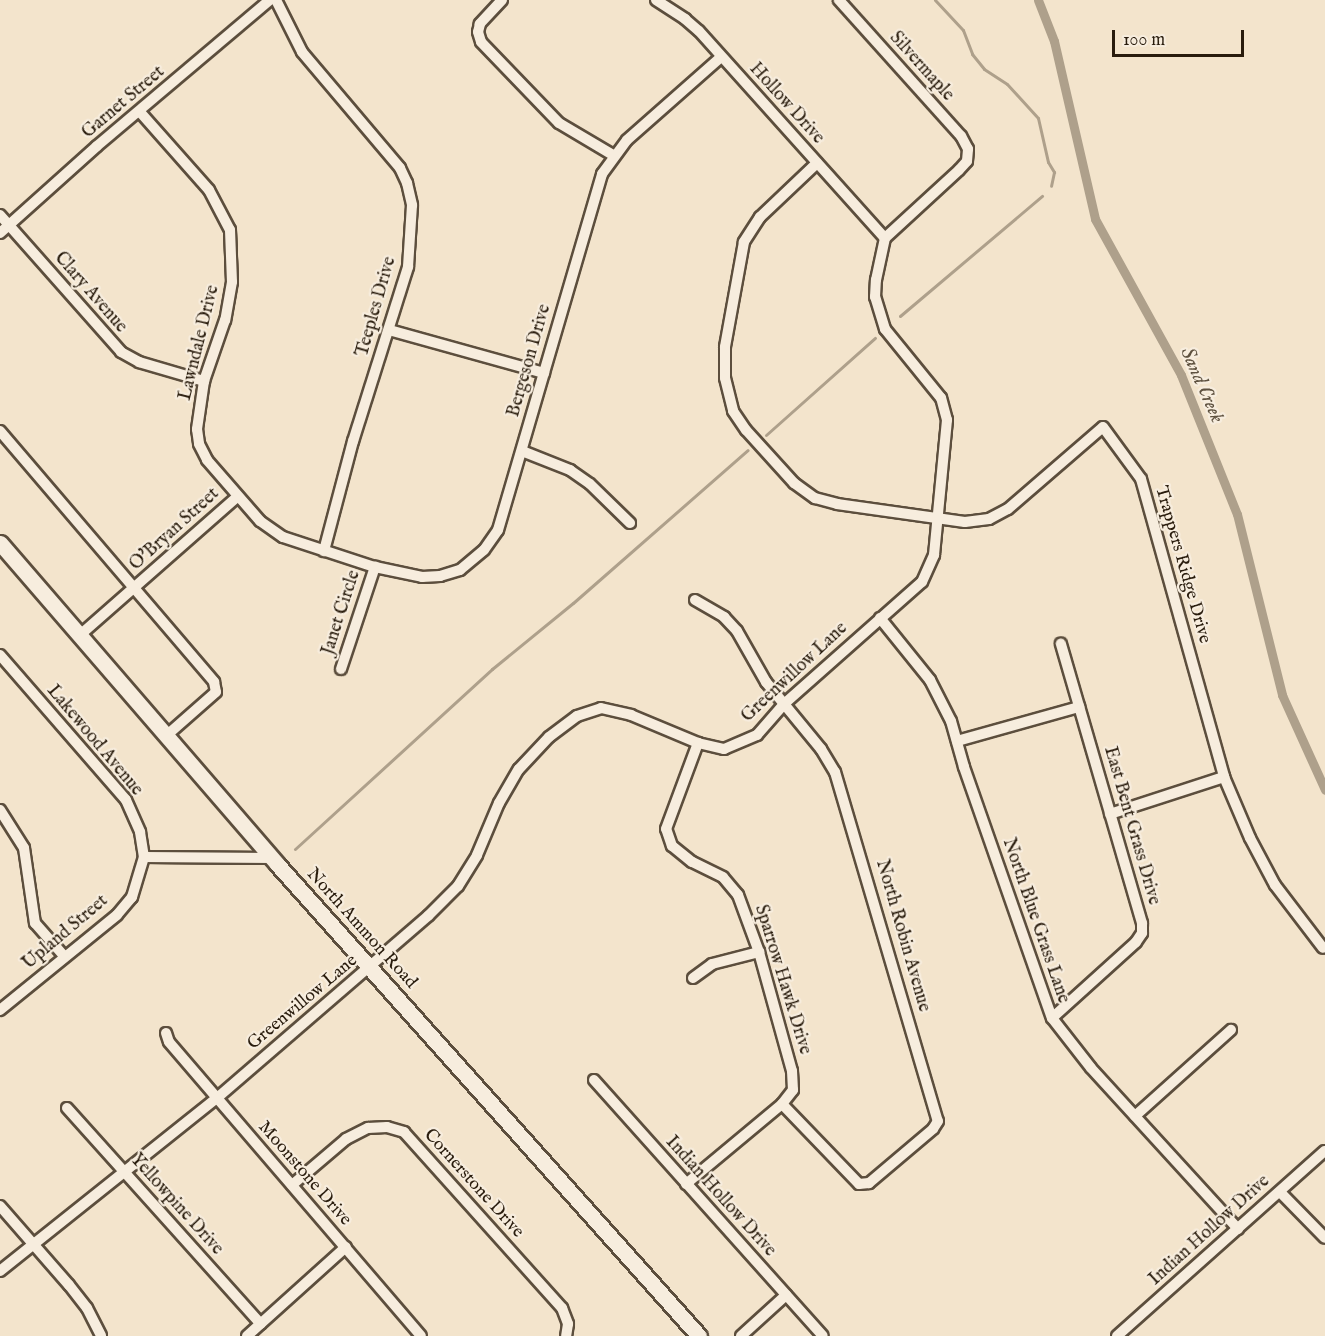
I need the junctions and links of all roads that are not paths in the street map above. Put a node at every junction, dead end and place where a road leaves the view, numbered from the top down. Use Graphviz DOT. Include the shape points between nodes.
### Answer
graph roads {
  1 [pos="270,0"];
  2 [pos="276,0"];
  3 [pos="502,0"];
  4 [pos="656,0"];
  5 [pos="839,0"];
  6 [pos="721,57"];
  7 [pos="140,112"];
  8 [pos="613,155"];
  9 [pos="817,163"];
  10 [pos="0,215"];
  11 [pos="4,229"];
  12 [pos="885,238"];
  13 [pos="389,330"];
  14 [pos="544,373"];
  15 [pos="204,381"];
  16 [pos="0,431"];
  17 [pos="522,451"];
  18 [pos="237,497"];
  19 [pos="938,520"];
  20 [pos="630,523"];
  21 [pos="0,543"];
  22 [pos="324,551"];
  23 [pos="375,567"];
  24 [pos="135,588"];
  25 [pos="695,600"];
  26 [pos="880,618"];
  27 [pos="80,635"];
  28 [pos="1061,644"];
  29 [pos="0,656"];
  30 [pos="342,669"];
  31 [pos="784,704"];
  32 [pos="1079,707"];
  33 [pos="166,736"];
  34 [pos="957,741"];
  35 [pos="699,743"];
  36 [pos="1224,777"];
  37 [pos="0,810"];
  38 [pos="1110,814"];
  39 [pos="144,857"];
  40 [pos="272,858"];
  41 [pos="1323,948"];
  42 [pos="759,952"];
  43 [pos="64,956"];
  44 [pos="370,968"];
  45 [pos="693,978"];
  46 [pos="0,1010"];
  47 [pos="1052,1018"];
  48 [pos="1231,1030"];
  49 [pos="166,1033"];
  50 [pos="594,1080"];
  51 [pos="217,1098"];
  52 [pos="782,1104"];
  53 [pos="67,1108"];
  54 [pos="1135,1116"];
  55 [pos="1325,1150"];
  56 [pos="124,1171"];
  57 [pos="686,1184"];
  58 [pos="292,1185"];
  59 [pos="1280,1192"];
  60 [pos="0,1206"];
  61 [pos="1238,1229"];
  62 [pos="1325,1238"];
  63 [pos="32,1246"];
  64 [pos="346,1247"];
  65 [pos="0,1271"];
  66 [pos="786,1295"];
  67 [pos="261,1324"];
  68 [pos="100,1336"];
  69 [pos="247,1336"];
  70 [pos="421,1336"];
  71 [pos="566,1336"];
  72 [pos="699,1336"];
  73 [pos="741,1336"];
  74 [pos="823,1336"];
  75 [pos="1117,1336"];
  1 -- 7 [label="street, Garnet Street"];
  2 -- 13 [label="street, Teeples Drive" via="302,52 400,168 407,183 412,205 408,267"];
  3 -- 8 [label="street" via="480,24 481,42 559,123"];
  4 -- 6 [label="street, Hollow Drive" via="685,18"];
  5 -- 12 [label="street, Silvermaple" via="961,136 968,149 967,161"];
  6 -- 8 [label="street, Bergeson Drive"];
  6 -- 9 [label="street, Hollow Drive"];
  7 -- 11 [label="street, Garnet Street"];
  7 -- 15 [label="street, Lawndale Drive" via="209,190 230,230 232,282 225,320"];
  8 -- 14 [label="street, Bergeson Drive" via="602,174"];
  9 -- 12 [label="street, Hollow Drive"];
  9 -- 19 [label="street, Trappers Ridge Drive" via="760,217 744,242 725,347 725,378 733,411 794,483 815,498"];
  10 -- 11 [label="street, Clary Avenue"];
  11 -- 15 [label="street, Clary Avenue" via="121,352 139,362"];
  12 -- 19 [label="street, Greenwillow Lane" via="876,280 880,316 896,344 941,398 947,420"];
  13 -- 14 [label="street"];
  13 -- 22 [label="street, Teeples Drive" via="353,441"];
  14 -- 17 [label="street, Bergeson Drive"];
  15 -- 18 [label="street, Lawndale Drive" via="197,429 199,444"];
  16 -- 24 [label="street"];
  17 -- 20 [label="street" via="570,470"];
  17 -- 23 [label="street, Bergeson Drive" via="498,530 484,550 460,570 422,577"];
  18 -- 22 [label="street, Lawndale Drive" via="260,521 283,537"];
  18 -- 24 [label="street, O'Bryan Street"];
  19 -- 26 [label="street, Greenwillow Lane" via="934,555 922,582"];
  19 -- 36 [label="street, Trappers Ridge Drive" via="989,519 1008,509 1103,427 1141,479"];
  21 -- 27 [label="main road, North Ammon Road"];
  22 -- 23 [label="street, Bergeson Drive"];
  23 -- 30 [label="street, Janet Circle"];
  24 -- 27 [label="street, O'Bryan Street"];
  24 -- 33 [label="street, O'Bryan Street" via="214,682 216,692"];
  25 -- 31 [label="street, North Robin Avenue" via="724,617 737,631 766,682"];
  26 -- 31 [label="street, Greenwillow Lane"];
  26 -- 34 [label="street, North Blue Grass Lane" via="930,680 951,720"];
  27 -- 33 [label="main road, North Ammon Road"];
  28 -- 32 [label="street, East Bent Grass Drive"];
  29 -- 39 [label="street, Lakewood Avenue" via="126,800 140,832"];
  31 -- 35 [label="street, Greenwillow Lane" via="757,735 724,748"];
  31 -- 52 [label="street, North Robin Avenue" via="821,749 834,772 938,1121 869,1183 859,1184"];
  32 -- 34 [label="street"];
  32 -- 38 [label="street, East Bent Grass Drive"];
  33 -- 40 [label="main road, North Ammon Road"];
  34 -- 47 [label="street, North Blue Grass Lane"];
  35 -- 42 [label="street, Sparrow Hawk Drive" via="666,829 672,846 723,877 738,895"];
  35 -- 44 [label="street, Greenwillow Lane" via="631,715 601,708 577,716 549,737 519,769 458,886"];
  36 -- 38 [label="street"];
  36 -- 41 [label="street, Trappers Ridge Drive" via="1275,885"];
  37 -- 43 [label="street" via="24,848 35,923"];
  38 -- 47 [label="street, East Bent Grass Drive" via="1142,933"];
  39 -- 40 [label="street"];
  39 -- 43 [label="street, Upland Street" via="132,897 117,915"];
  40 -- 44 [label="main road, North Ammon Road"];
  42 -- 45 [label="street" via="712,964"];
  42 -- 52 [label="street, Sparrow Hawk Drive" via="792,1071 793,1090"];
  43 -- 46 [label="street, Upland Street"];
  44 -- 51 [label="street, Greenwillow Lane"];
  44 -- 72 [label="main road, North Ammon Road"];
  47 -- 54 [label="street, North Blue Grass Lane"];
  48 -- 54 [label="street"];
  49 -- 51 [label="street, Moonstone Drive" via="169,1042"];
  50 -- 57 [label="street, Indian Hollow Drive"];
  51 -- 56 [label="street, Greenwillow Lane"];
  51 -- 58 [label="street, Moonstone Drive"];
  52 -- 57 [label="street, Sparrow Hawk Drive"];
  53 -- 56 [label="street, Yellowpine Drive"];
  54 -- 61 [label="street, North Blue Grass Lane"];
  55 -- 59 [label="street, Indian Hollow Drive"];
  56 -- 63 [label="street, Greenwillow Lane"];
  56 -- 67 [label="street, Yellowpine Drive"];
  57 -- 66 [label="street, Indian Hollow Drive"];
  58 -- 64 [label="street, Moonstone Drive"];
  58 -- 71 [label="street, Cornerstone Drive" via="346,1139 368,1128 387,1127 404,1132 561,1308 568,1324"];
  59 -- 61 [label="street, Indian Hollow Drive"];
  59 -- 62 [label="street"];
  60 -- 63 [label="street"];
  61 -- 75 [label="street, Indian Hollow Drive"];
  63 -- 65 [label="street, Greenwillow Lane"];
  63 -- 68 [label="street" via="87,1308"];
  64 -- 67 [label="street"];
  64 -- 70 [label="street, Moonstone Drive"];
  66 -- 73 [label="street"];
  66 -- 74 [label="street, Indian Hollow Drive"];
  67 -- 69 [label="street"];
}
